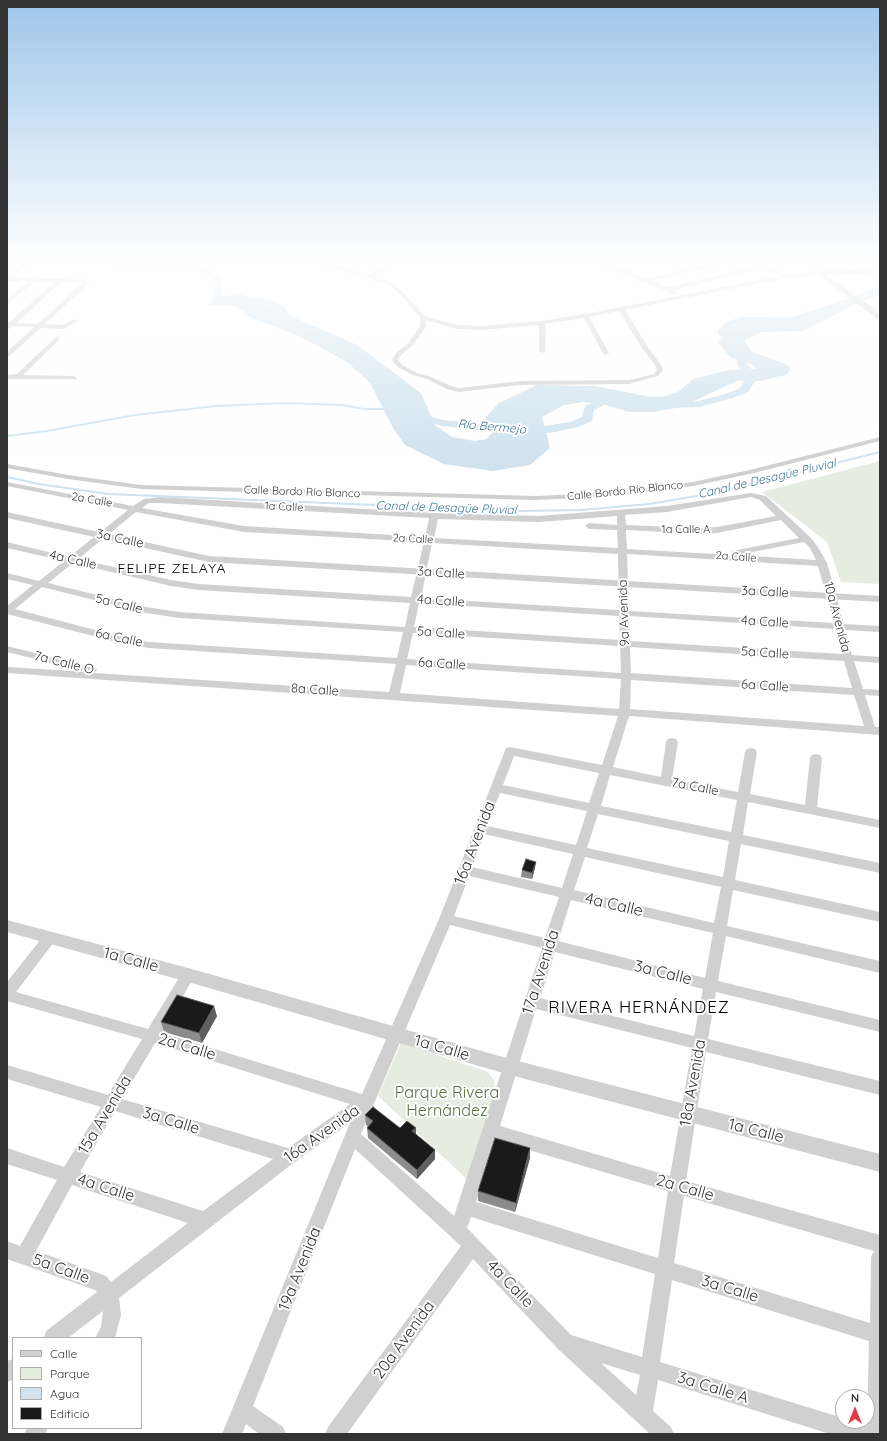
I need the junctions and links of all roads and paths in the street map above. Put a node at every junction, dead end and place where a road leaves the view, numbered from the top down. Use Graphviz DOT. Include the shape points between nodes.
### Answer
graph roads {
  1 [pos="35,329"];
  2 [pos="421,329"];
  3 [pos="542,329"];
  4 [pos="594,329"];
  5 [pos="633,329"];
  6 [pos="58,338"];
  7 [pos="542,351"];
  8 [pos="606,353"];
  9 [pos="7,356"];
  10 [pos="10,377"];
  11 [pos="74,378"];
  12 [pos="880,439"];
  13 [pos="7,466"];
  14 [pos="7,484"];
  15 [pos="7,508"];
  16 [pos="136,508"];
  17 [pos="621,513"];
  18 [pos="7,515"];
  19 [pos="434,516"];
  20 [pos="782,517"];
  21 [pos="589,526"];
  22 [pos="621,528"];
  23 [pos="106,533"];
  24 [pos="807,539"];
  25 [pos="428,540"];
  26 [pos="7,545"];
  27 [pos="622,551"];
  28 [pos="721,556"];
  29 [pos="71,559"];
  30 [pos="822,563"];
  31 [pos="423,568"];
  32 [pos="7,576"];
  33 [pos="623,581"];
  34 [pos="40,584"];
  35 [pos="830,592"];
  36 [pos="880,592"];
  37 [pos="416,599"];
  38 [pos="880,599"];
  39 [pos="7,611"];
  40 [pos="625,613"];
  41 [pos="839,627"];
  42 [pos="880,629"];
  43 [pos="409,630"];
  44 [pos="625,645"];
  45 [pos="7,649"];
  46 [pos="848,658"];
  47 [pos="880,660"];
  48 [pos="401,662"];
  49 [pos="7,670"];
  50 [pos="626,677"];
  51 [pos="122,678"];
  52 [pos="859,692"];
  53 [pos="880,693"];
  54 [pos="394,696"];
  55 [pos="624,714"];
  56 [pos="875,731"];
  57 [pos="672,742"];
  58 [pos="510,751"];
  59 [pos="751,752"];
  60 [pos="816,758"];
  61 [pos="606,770"];
  62 [pos="666,781"];
  63 [pos="496,788"];
  64 [pos="743,796"];
  65 [pos="593,809"];
  66 [pos="811,810"];
  67 [pos="880,824"];
  68 [pos="480,829"];
  69 [pos="736,838"];
  70 [pos="580,851"];
  71 [pos="880,868"];
  72 [pos="465,870"];
  73 [pos="728,883"];
  74 [pos="566,894"];
  75 [pos="880,917"];
  76 [pos="446,918"];
  77 [pos="7,926"];
  78 [pos="720,930"];
  79 [pos="50,938"];
  80 [pos="550,945"];
  81 [pos="880,967"];
  82 [pos="188,975"];
  83 [pos="710,985"];
  84 [pos="7,994"];
  85 [pos="531,1002"];
  86 [pos="880,1026"];
  87 [pos="396,1035"];
  88 [pos="152,1036"];
  89 [pos="700,1044"];
  90 [pos="510,1067"];
  91 [pos="7,1072"];
  92 [pos="880,1088"];
  93 [pos="366,1102"];
  94 [pos="112,1103"];
  95 [pos="688,1113"];
  96 [pos="490,1130"];
  97 [pos="353,1137"];
  98 [pos="7,1156"];
  99 [pos="290,1156"];
  100 [pos="880,1163"];
  101 [pos="68,1176"];
  102 [pos="677,1186"];
  103 [pos="465,1207"];
  104 [pos="205,1220"];
  105 [pos="458,1231"];
  106 [pos="880,1244"];
  107 [pos="472,1245"];
  108 [pos="7,1250"];
  109 [pos="24,1255"];
  110 [pos="880,1257"];
  111 [pos="665,1269"];
  112 [pos="110,1295"];
  113 [pos="879,1335"];
  114 [pos="54,1337"];
  115 [pos="105,1337"];
  116 [pos="565,1342"];
  117 [pos="650,1368"];
  118 [pos="242,1410"];
  119 [pos="643,1415"];
  120 [pos="232,1434"];
  121 [pos="276,1434"];
  122 [pos="335,1434"];
  123 [pos="664,1434"];
  124 [pos="862,1434"];
  125 [pos="877,1434"];
  1 -- 9 [label="street"];
  2 -- 5 [label="street" via="395,360 400,366 415,374 459,390 520,382 629,382 656,374 660,370 658,365"];
  3 -- 7 [label="street"];
  4 -- 8 [label="street"];
  6 -- 10 [label="street" via="19,375"];
  10 -- 11 [label="street"];
  12 -- 13 [label="street, Calle Bordo Río Blanco" via="754,472 693,484 604,495 535,498 141,487"];
  14 -- 16 [label="street, 2a Calle"];
  15 -- 23 [label="street, 3a Calle"];
  16 -- 19 [label="street, 1a Calle" via="144,502 154,500"];
  16 -- 23 [label="street, 1a Calle"];
  16 -- 25 [label="street, 2a Calle" via="244,529"];
  17 -- 19 [label="street, 1a Calle" via="539,518"];
  17 -- 20 [label="street, 10a Avenida" via="667,509 752,495 763,498"];
  17 -- 22 [label="street, 9a Avenida"];
  18 -- 23 [label="street, 3a Calle"];
  19 -- 25 [label="street"];
  20 -- 22 [label="street, 1a Calle A" via="717,530"];
  20 -- 24 [label="street, 10a Avenida"];
  21 -- 22 [label="street, 1a Calle A"];
  22 -- 27 [label="street, 9a Avenida"];
  23 -- 29 [label="street, 1a Calle"];
  23 -- 31 [label="street, 3a Calle" via="209,559"];
  24 -- 28 [label="street"];
  24 -- 30 [label="street, 10a Avenida"];
  25 -- 27 [label="street, 2a Calle"];
  25 -- 31 [label="street"];
  26 -- 29 [label="street, 4a Calle"];
  27 -- 28 [label="street, 2a Calle"];
  27 -- 33 [label="street, 9a Avenida"];
  28 -- 30 [label="street, 2a Calle"];
  29 -- 34 [label="street, 1a Calle"];
  29 -- 37 [label="street, 4a Calle" via="171,583 199,587"];
  30 -- 35 [label="street, 10a Avenida"];
  31 -- 33 [label="street, 3a Calle"];
  31 -- 37 [label="street"];
  32 -- 34 [label="street, 5a Calle"];
  33 -- 35 [label="street, 3a Calle"];
  33 -- 40 [label="street, 9a Avenida"];
  34 -- 39 [label="street, 1a Calle"];
  34 -- 43 [label="street, 5a Calle" via="146,610 179,615"];
  35 -- 36 [label="street, 3a Calle"];
  35 -- 38 [label="street, 3a Calle"];
  35 -- 41 [label="street, 10a Avenida"];
  37 -- 40 [label="street, 4a Calle"];
  37 -- 43 [label="street"];
  39 -- 48 [label="street, 6a Calle" via="149,645"];
  40 -- 41 [label="street, 4a Calle"];
  40 -- 44 [label="street, 9a Avenida"];
  41 -- 42 [label="street, 4a Calle"];
  41 -- 46 [label="street, 10a Avenida"];
  43 -- 44 [label="street, 5a Calle"];
  43 -- 48 [label="street"];
  44 -- 46 [label="street, 5a Calle"];
  44 -- 50 [label="street, 9a Avenida"];
  45 -- 51 [label="street, 7a Calle O"];
  46 -- 47 [label="street, 5a Calle"];
  46 -- 52 [label="street, 10a Avenida"];
  48 -- 50 [label="street, 6a Calle"];
  48 -- 54 [label="street"];
  49 -- 51 [label="street, 8a Calle"];
  50 -- 52 [label="street, 6a Calle"];
  50 -- 55 [label="street, 9a Avenida"];
  51 -- 54 [label="street, 8a Calle"];
  52 -- 53 [label="street, 6a Calle"];
  52 -- 56 [label="street, 10a Avenida"];
  54 -- 55 [label="street, 8a Calle"];
  55 -- 56 [label="street, 8a Calle"];
  55 -- 61 [label="street, 17a Avenida"];
  57 -- 62 [label="street"];
  58 -- 61 [label="street, 7a Calle"];
  58 -- 63 [label="street, 16a Avenida"];
  59 -- 64 [label="street, 18a Avenida"];
  60 -- 66 [label="street"];
  61 -- 62 [label="street, 7a Calle"];
  61 -- 65 [label="street, 17a Avenida"];
  62 -- 64 [label="street, 7a Calle"];
  63 -- 65 [label="street"];
  63 -- 68 [label="street, 16a Avenida"];
  64 -- 66 [label="street, 7a Calle"];
  64 -- 69 [label="street, 18a Avenida"];
  65 -- 69 [label="street"];
  65 -- 70 [label="street, 17a Avenida"];
  66 -- 67 [label="street, 7a Calle"];
  68 -- 70 [label="street"];
  68 -- 72 [label="street, 16a Avenida"];
  69 -- 71 [label="street"];
  69 -- 73 [label="street, 18a Avenida"];
  70 -- 73 [label="street"];
  70 -- 74 [label="street, 17a Avenida"];
  72 -- 74 [label="street, 4a Calle"];
  72 -- 76 [label="street, 16a Avenida"];
  73 -- 75 [label="street"];
  73 -- 78 [label="street, 18a Avenida"];
  74 -- 78 [label="street, 4a Calle"];
  74 -- 80 [label="street, 17a Avenida"];
  76 -- 80 [label="street, 3a Calle"];
  76 -- 87 [label="street, 16a Avenida"];
  77 -- 79 [label="street, 1a Calle"];
  78 -- 81 [label="street, 4a Calle"];
  78 -- 83 [label="street, 18a Avenida"];
  79 -- 82 [label="street, 1a Calle"];
  79 -- 84 [label="street"];
  80 -- 83 [label="street, 3a Calle"];
  80 -- 85 [label="street, 17a Avenida"];
  82 -- 87 [label="street, 1a Calle"];
  82 -- 88 [label="street, 15a Avenida"];
  83 -- 86 [label="street, 3a Calle"];
  83 -- 89 [label="street, 18a Avenida"];
  84 -- 88 [label="street, 2a Calle"];
  85 -- 89 [label="street"];
  85 -- 90 [label="street, 17a Avenida"];
  87 -- 90 [label="street, 1a Calle"];
  87 -- 93 [label="street, 16a Avenida"];
  88 -- 93 [label="street, 2a Calle"];
  88 -- 94 [label="street, 15a Avenida"];
  89 -- 92 [label="street"];
  89 -- 95 [label="street, 18a Avenida"];
  90 -- 95 [label="street, 1a Calle"];
  90 -- 96 [label="street, 17a Avenida"];
  91 -- 94 [label="street, 3a Calle"];
  93 -- 97 [label="street, 19a Avenida"];
  93 -- 99 [label="street, 16a Avenida"];
  94 -- 99 [label="street, 3a Calle"];
  94 -- 101 [label="street, 15a Avenida"];
  95 -- 100 [label="street, 1a Calle"];
  95 -- 102 [label="street, 18a Avenida"];
  96 -- 102 [label="street, 2a Calle"];
  96 -- 103 [label="street, 17a Avenida"];
  97 -- 105 [label="street, 4a Calle"];
  97 -- 118 [label="street, 19a Avenida"];
  98 -- 101 [label="street, 4a Calle"];
  99 -- 104 [label="street, 16a Avenida"];
  101 -- 104 [label="street, 4a Calle"];
  101 -- 109 [label="street, 15a Avenida"];
  102 -- 106 [label="street, 2a Calle"];
  102 -- 111 [label="street, 18a Avenida"];
  103 -- 105 [label="street, 17a Avenida"];
  103 -- 111 [label="street, 3a Calle"];
  104 -- 112 [label="street, 16a Avenida"];
  105 -- 107 [label="street, 4a Calle"];
  107 -- 116 [label="street, 4a Calle"];
  107 -- 122 [label="street, 20a Avenida"];
  108 -- 109 [label="street, 5a Calle"];
  109 -- 112 [label="street, 5a Calle" via="101,1283"];
  110 -- 113 [label="street"];
  111 -- 113 [label="street, 3a Calle"];
  111 -- 117 [label="street, 18a Avenida"];
  112 -- 114 [label="street, 16a Avenida"];
  112 -- 115 [label="street" via="112,1315 109,1331"];
  113 -- 125 [label="street"];
  116 -- 117 [label="street, 3a Calle A"];
  116 -- 119 [label="street, 4a Calle"];
  117 -- 119 [label="street, 18a Avenida"];
  117 -- 124 [label="street, 3a Calle A"];
  118 -- 120 [label="street, 19a Avenida"];
  118 -- 121 [label="street"];
  119 -- 123 [label="street, 4a Calle"];
}
